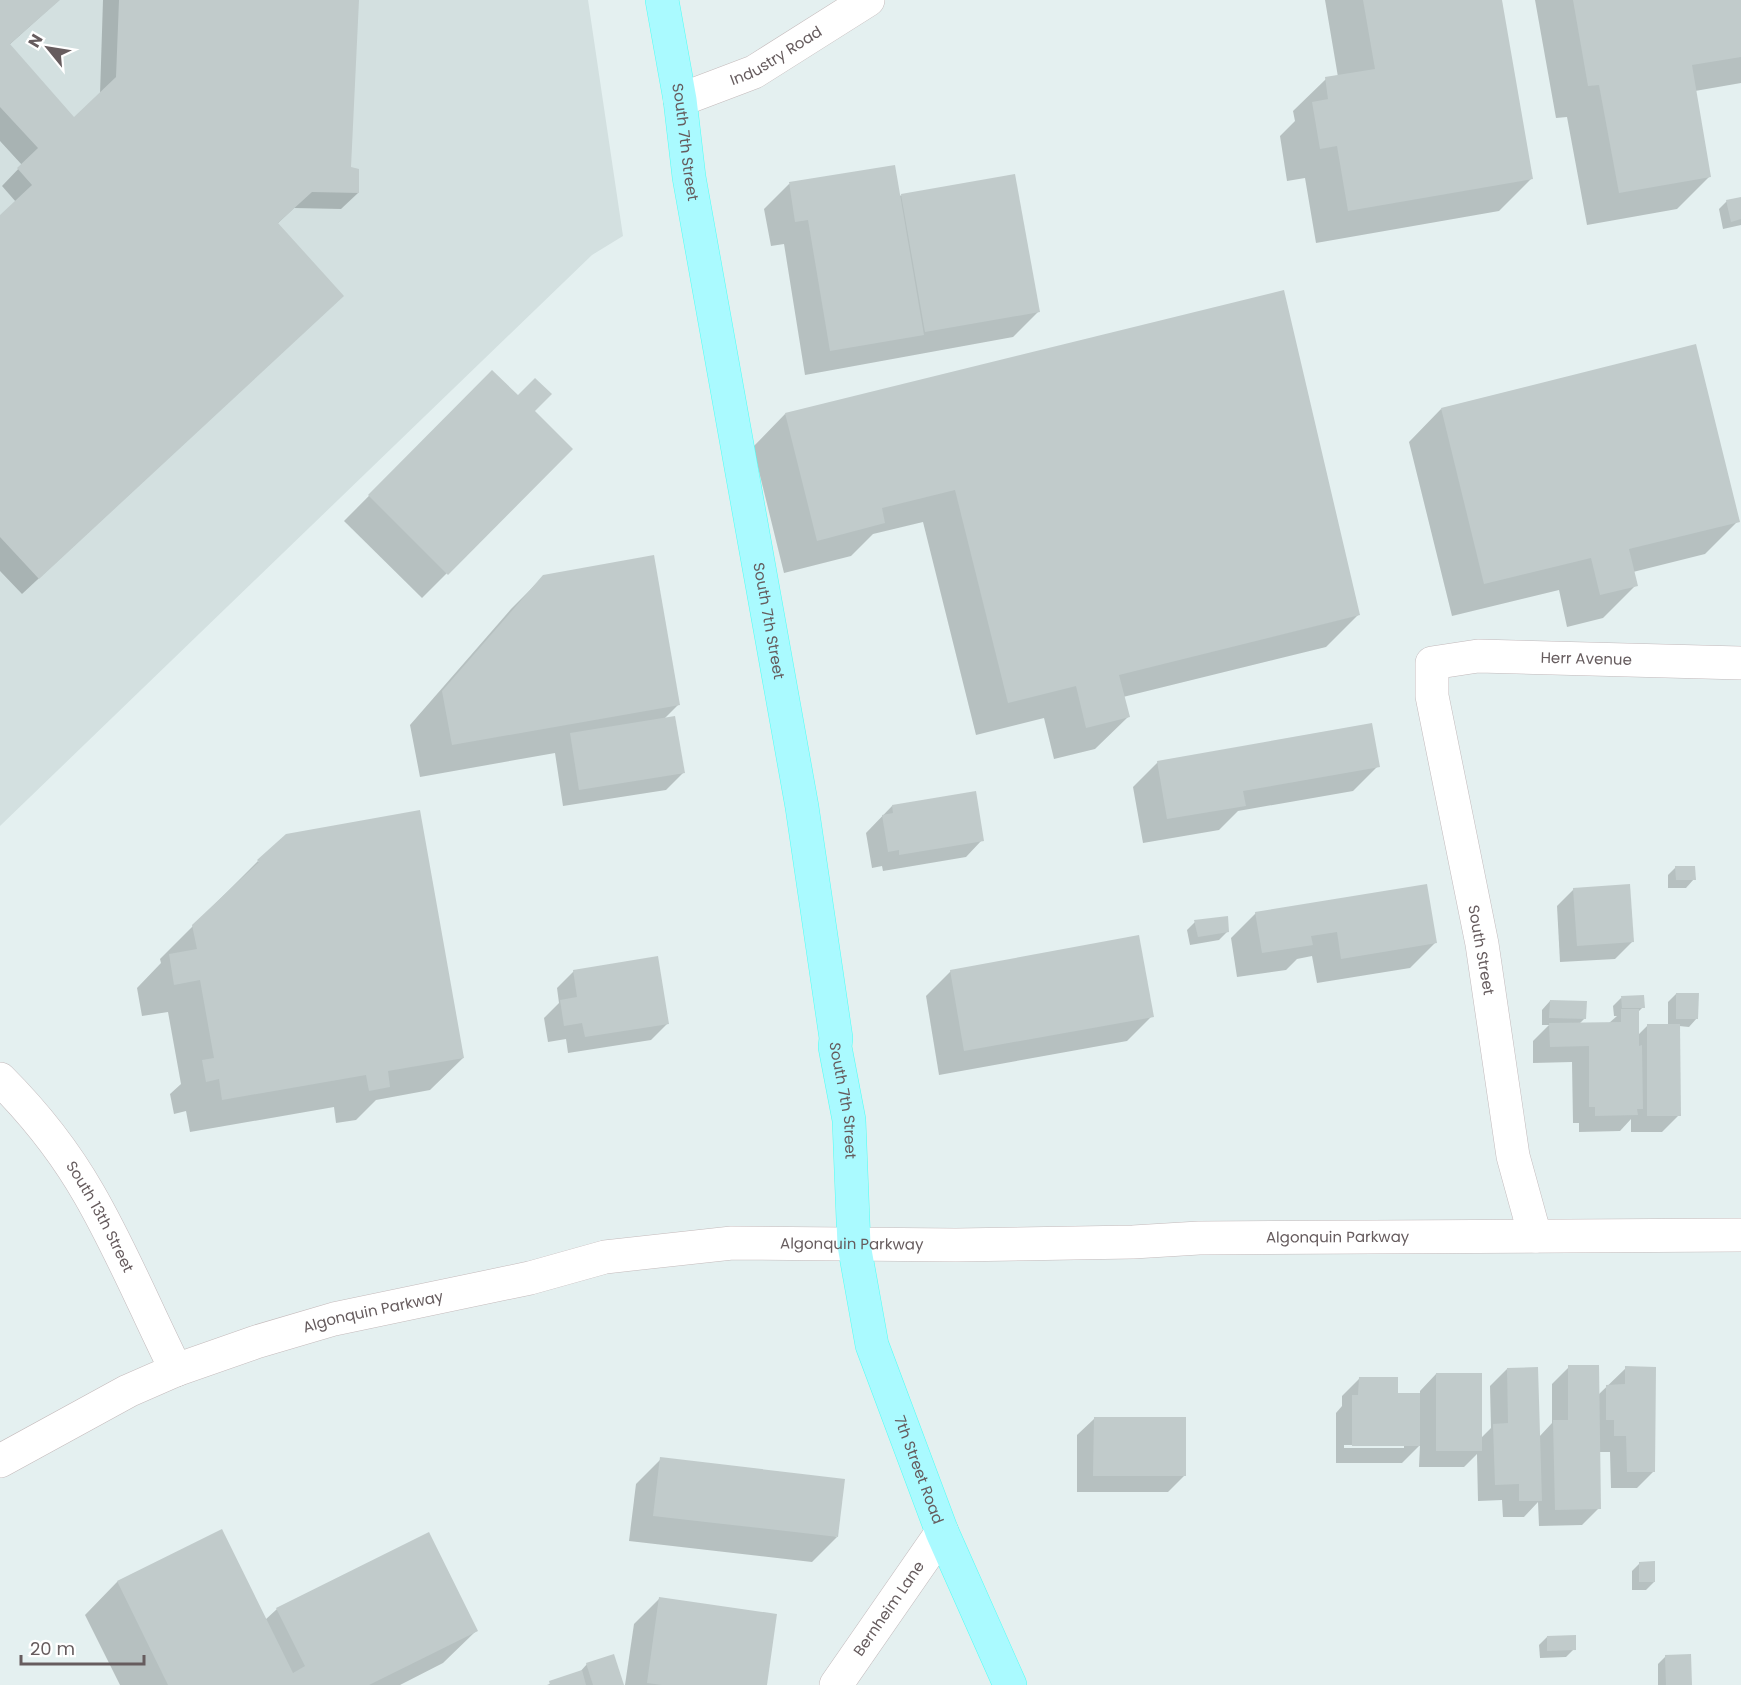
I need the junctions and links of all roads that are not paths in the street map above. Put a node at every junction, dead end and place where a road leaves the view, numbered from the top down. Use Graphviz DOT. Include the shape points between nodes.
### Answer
graph roads {
  1 [pos="662,0"];
  2 [pos="868,0"];
  3 [pos="680,100"];
  4 [pos="1432,663"];
  5 [pos="1741,663"];
  6 [pos="0,1079"];
  7 [pos="1741,1235"];
  8 [pos="1535,1236"];
  9 [pos="854,1245"];
  10 [pos="176,1370"];
  11 [pos="0,1461"];
  12 [pos="942,1532"];
  13 [pos="836,1685"];
  14 [pos="1010,1685"];
  1 -- 3 [label="main road, South 7th Street"];
  2 -- 3 [label="main road, Industry Road" via="754,72"];
  3 -- 9 [label="main road, South 7th Street" via="689,177 802,807 835,1047 849,1120"];
  4 -- 5 [label="main road, Herr Avenue" via="1478,656"];
  4 -- 8 [label="main road, South Street" via="1432,696 1482,944 1514,1156"];
  6 -- 10 [label="main road, South 13th Street" via="63,1154 89,1193"];
  7 -- 8 [label="main road, Algonquin Parkway"];
  8 -- 9 [label="main road, Algonquin Parkway"];
  9 -- 10 [label="main road, Algonquin Parkway" via="732,1243 605,1257 530,1278 334,1319"];
  9 -- 12 [label="main road, 7th Street Road" via="872,1345"];
  10 -- 11 [label="main road, Algonquin Parkway" via="128,1390"];
  12 -- 13 [label="main road, Bernheim Lane"];
  12 -- 14 [label="main road, 7th Street Road"];
}
